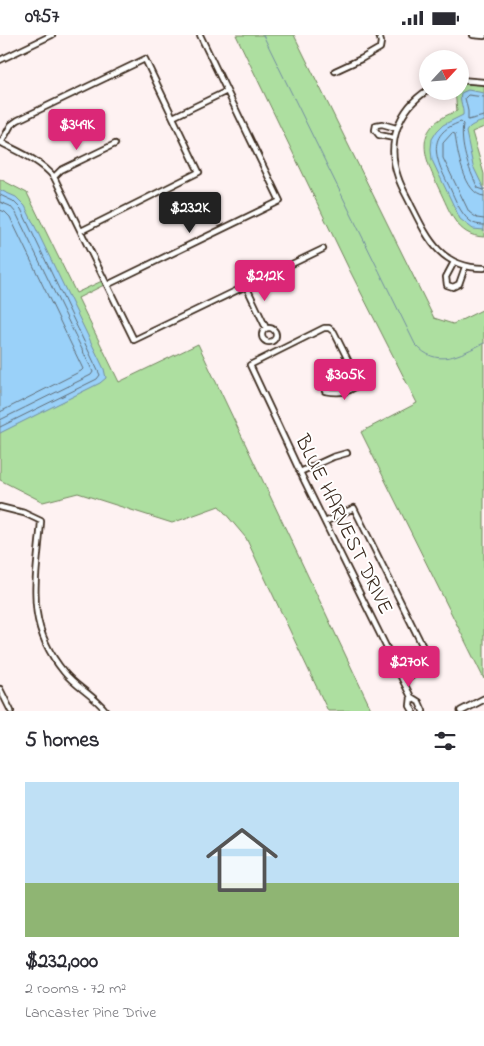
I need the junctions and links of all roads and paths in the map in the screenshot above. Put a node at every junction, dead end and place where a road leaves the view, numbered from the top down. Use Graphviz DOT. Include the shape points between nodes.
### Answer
graph roads {
  1 [pos="52,35"];
  2 [pos="200,35"];
  3 [pos="379,35"];
  4 [pos="473,35"];
  5 [pos="484,36"];
  6 [pos="0,60"];
  7 [pos="335,71"];
  8 [pos="469,81"];
  9 [pos="484,82"];
  10 [pos="227,91"];
  11 [pos="419,97"];
  12 [pos="173,117"];
  13 [pos="396,127"];
  14 [pos="394,139"];
  15 [pos="1,143"];
  16 [pos="115,144"];
  17 [pos="54,177"];
  18 [pos="81,231"];
  19 [pos="323,249"];
  20 [pos="454,262"];
  21 [pos="465,267"];
  22 [pos="484,268"];
  23 [pos="107,285"];
  24 [pos="246,286"];
  25 [pos="266,328"];
  26 [pos="274,341"];
  27 [pos="278,351"];
  28 [pos="325,391"];
  29 [pos="346,453"];
  30 [pos="300,472"];
  31 [pos="0,507"];
  32 [pos="325,522"];
  33 [pos="403,680"];
  34 [pos="0,689"];
  35 [pos="411,697"];
  36 [pos="484,699"];
  37 [pos="11,711"];
  38 [pos="106,711"];
  39 [pos="413,711"];
  40 [pos="423,711"];
  41 [pos="461,711"];
  1 -- 6 [label="street"];
  2 -- 10 [label="street"];
  3 -- 7 [label="street" via="380,48"];
  4 -- 5 [label="street"];
  8 -- 9 [label="street"];
  10 -- 12 [label="street"];
  10 -- 23 [label="street" via="280,201"];
  11 -- 13 [label="street"];
  12 -- 15 [label="street" via="145,59 18,120 11,125"];
  12 -- 18 [label="street" via="199,172"];
  13 -- 14 [label="street"];
  13 -- 14 [label="street" via="382,124 376,125 375,130 378,135"];
  14 -- 20 [label="street" via="398,177 424,231"];
  15 -- 17 [label="street" via="36,160"];
  16 -- 17 [label="street" via="61,170"];
  17 -- 18 [label="street"];
  18 -- 23 [label="street"];
  19 -- 24 [label="street"];
  20 -- 21 [label="street"];
  20 -- 21 [label="street" via="446,277 447,285 459,284"];
  21 -- 22 [label="street"];
  23 -- 24 [label="street" via="134,340"];
  24 -- 25 [label="street"];
  25 -- 26 [label="street" via="275,330"];
  25 -- 26 [label="street" via="263,338"];
  26 -- 27 [label="street"];
  27 -- 28 [label="street" via="324,328 334,332 356,376 357,385 354,389 337,393"];
  27 -- 30 [label="street, BLUE HARVEST DRIVE" via="250,365"];
  29 -- 30 [label="street"];
  30 -- 32 [label="street, BLUE HARVEST DRIVE"];
  31 -- 38 [label="street" via="41,521 34,603 43,637 66,676"];
  32 -- 33 [label="street, BLUE HARVEST DRIVE"];
  32 -- 33 [label="street" via="354,508 432,665"];
  33 -- 35 [label="street, BLUE HARVEST DRIVE"];
  34 -- 37 [label="street"];
  35 -- 39 [label="street, BLUE HARVEST DRIVE"];
  35 -- 40 [label="street, BLUE HARVEST DRIVE" via="419,702"];
  36 -- 41 [label="main road"];
}
